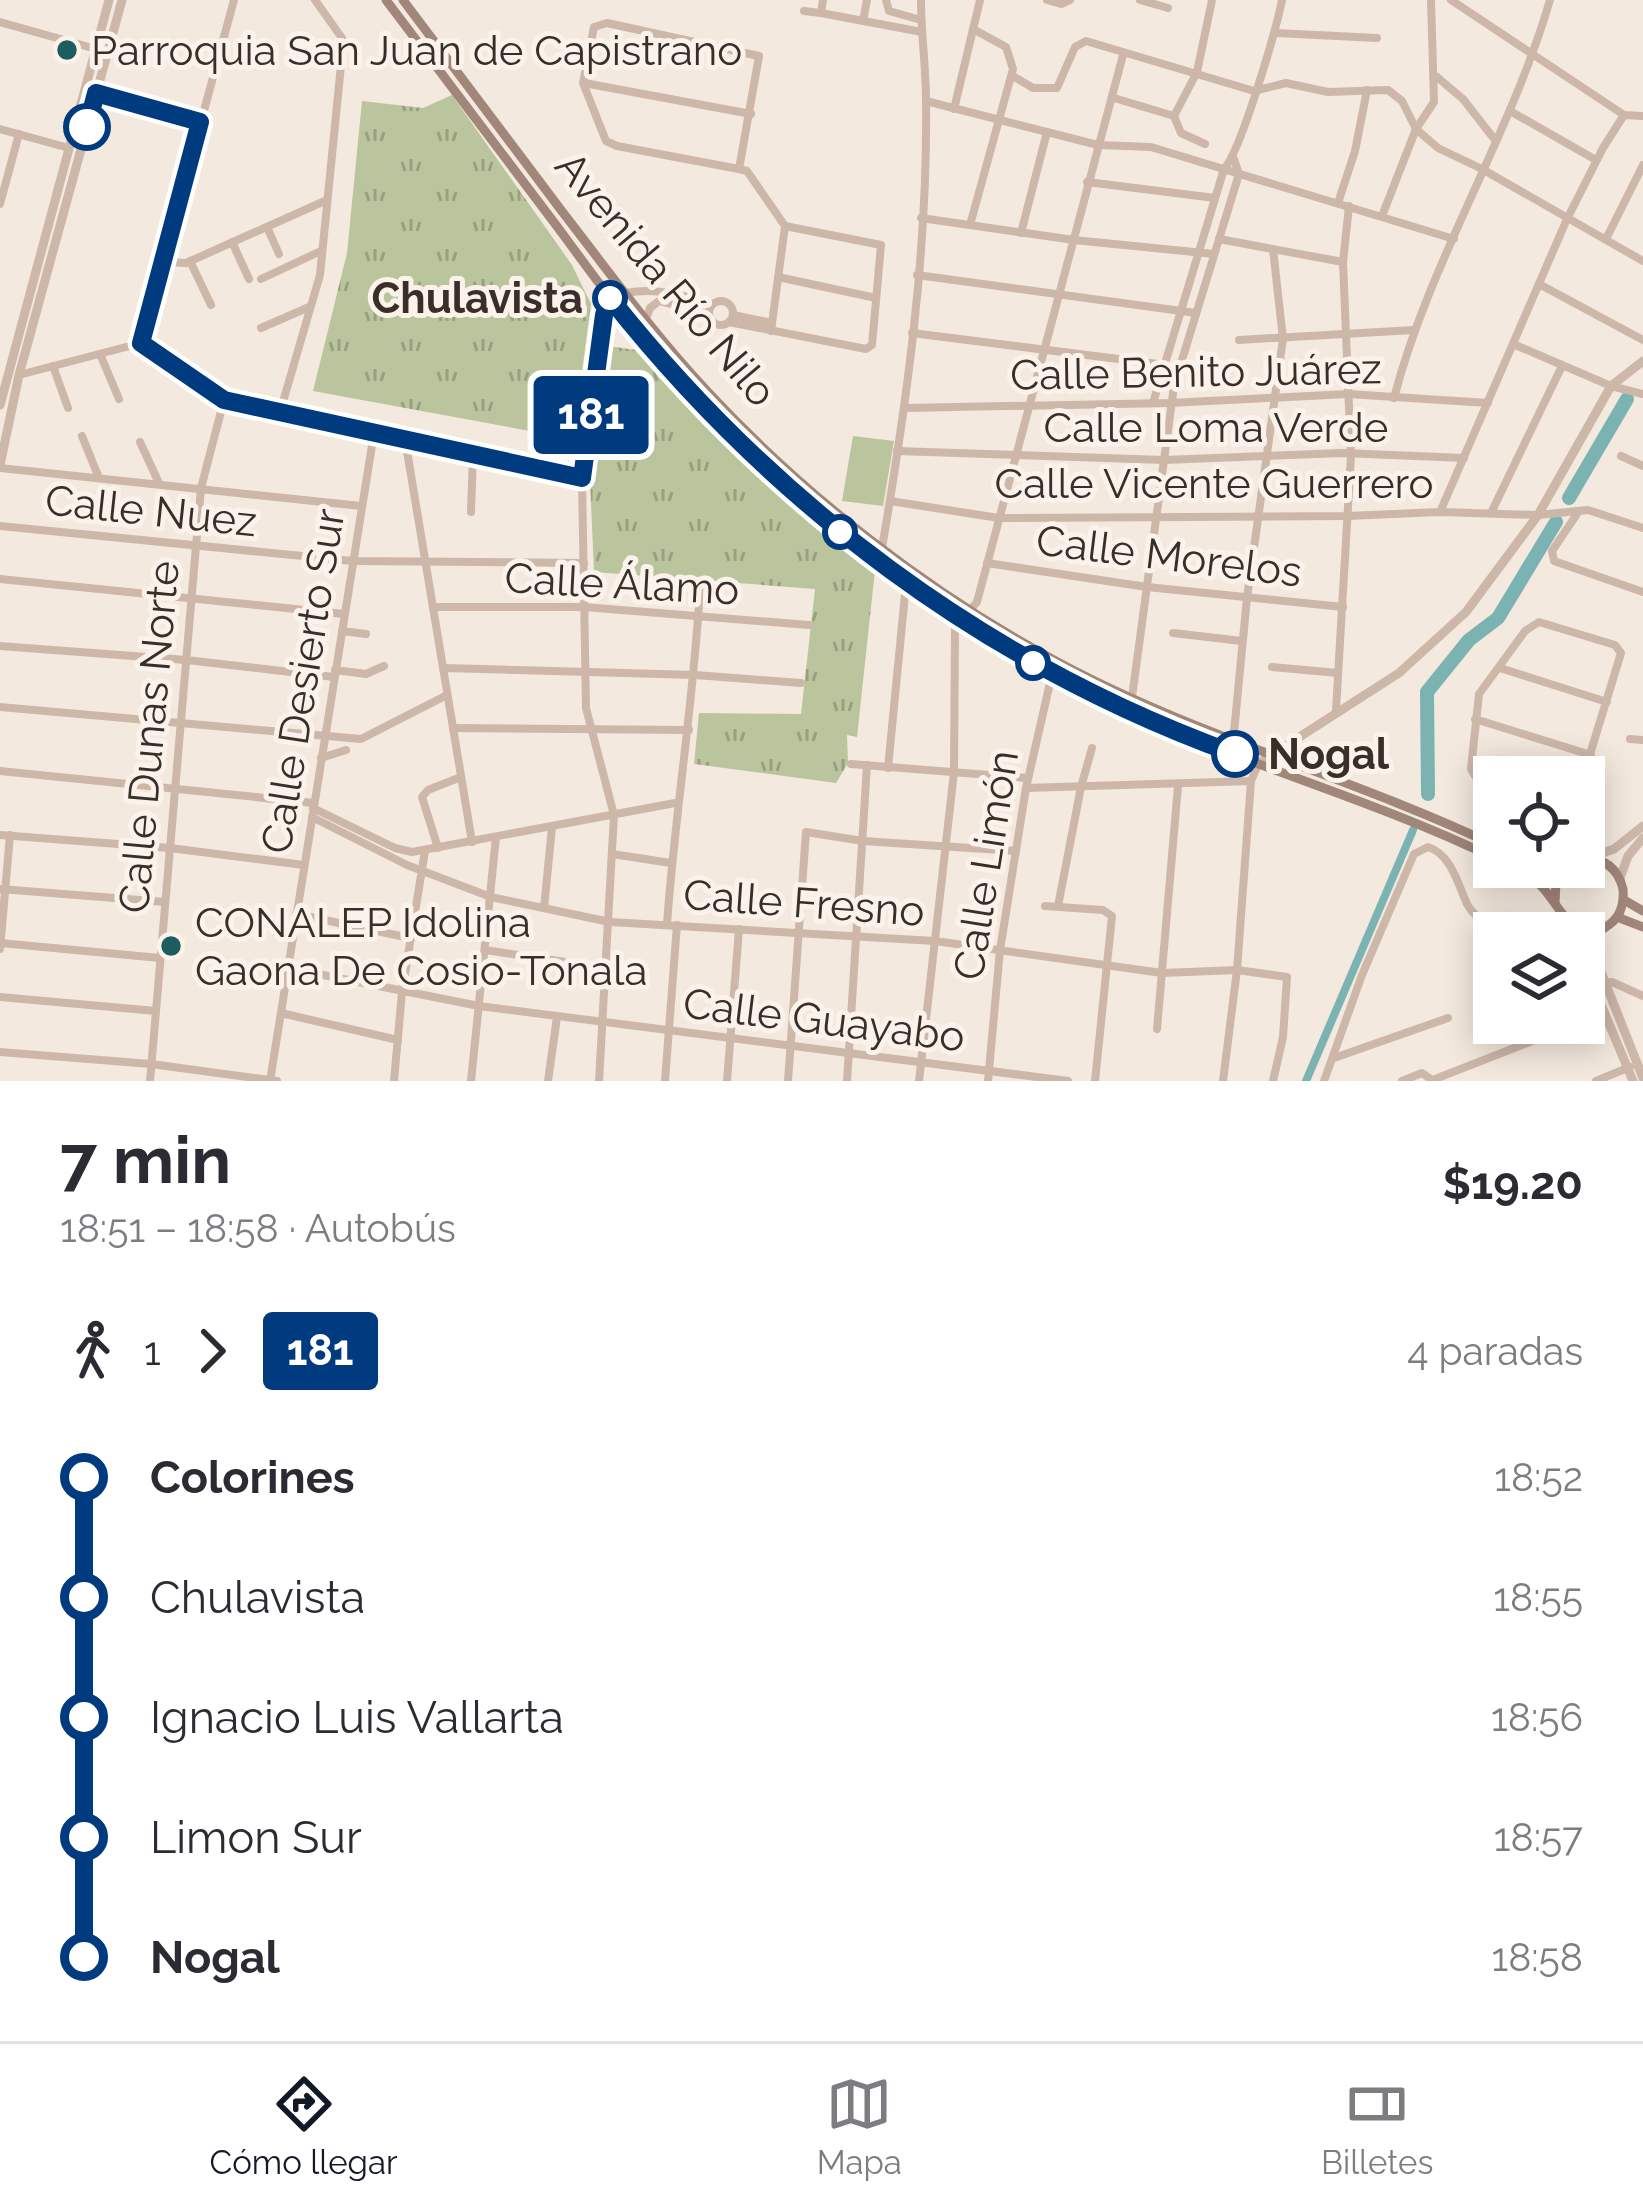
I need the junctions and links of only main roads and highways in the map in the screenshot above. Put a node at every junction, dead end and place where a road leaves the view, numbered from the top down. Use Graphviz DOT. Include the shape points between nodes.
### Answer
graph roads {
  1 [pos="386,0"];
  2 [pos="403,0"];
  3 [pos="774,458"];
  4 [pos="764,467"];
  5 [pos="1263,759"];
  6 [pos="1473,836"];
  7 [pos="1473,848"];
  8 [pos="1605,863"];
  9 [pos="1542,888"];
  10 [pos="1555,888"];
  11 [pos="1624,900"];
  12 [pos="1556,907"];
  13 [pos="1643,911"];
  14 [pos="1617,916"];
  15 [pos="1640,927"];
  1 -- 4 [label="main road, Avenida Río Nilo" via="610,298 680,384"];
  2 -- 3 [label="main road, Avenida Río Nilo" via="646,320"];
  3 -- 4 [label="main road"];
  3 -- 5 [label="main road, Avenida Río Nilo" via="972,611 1055,661"];
  4 -- 5 [label="main road, Avenida Río Nilo" via="906,582 1050,674"];
  5 -- 6 [label="main road, Avenida Río Nilo" via="1366,789"];
  5 -- 7 [label="main road, Avenida Río Nilo"];
  8 -- 11 [label="main road" via="1620,878"];
  9 -- 12 [label="main road"];
  10 -- 12 [label="main road"];
  11 -- 13 [label="main road"];
  11 -- 14 [label="main road"];
  12 -- 14 [label="main road" via="1576,929 1599,930"];
  14 -- 15 [label="main road"];
}
